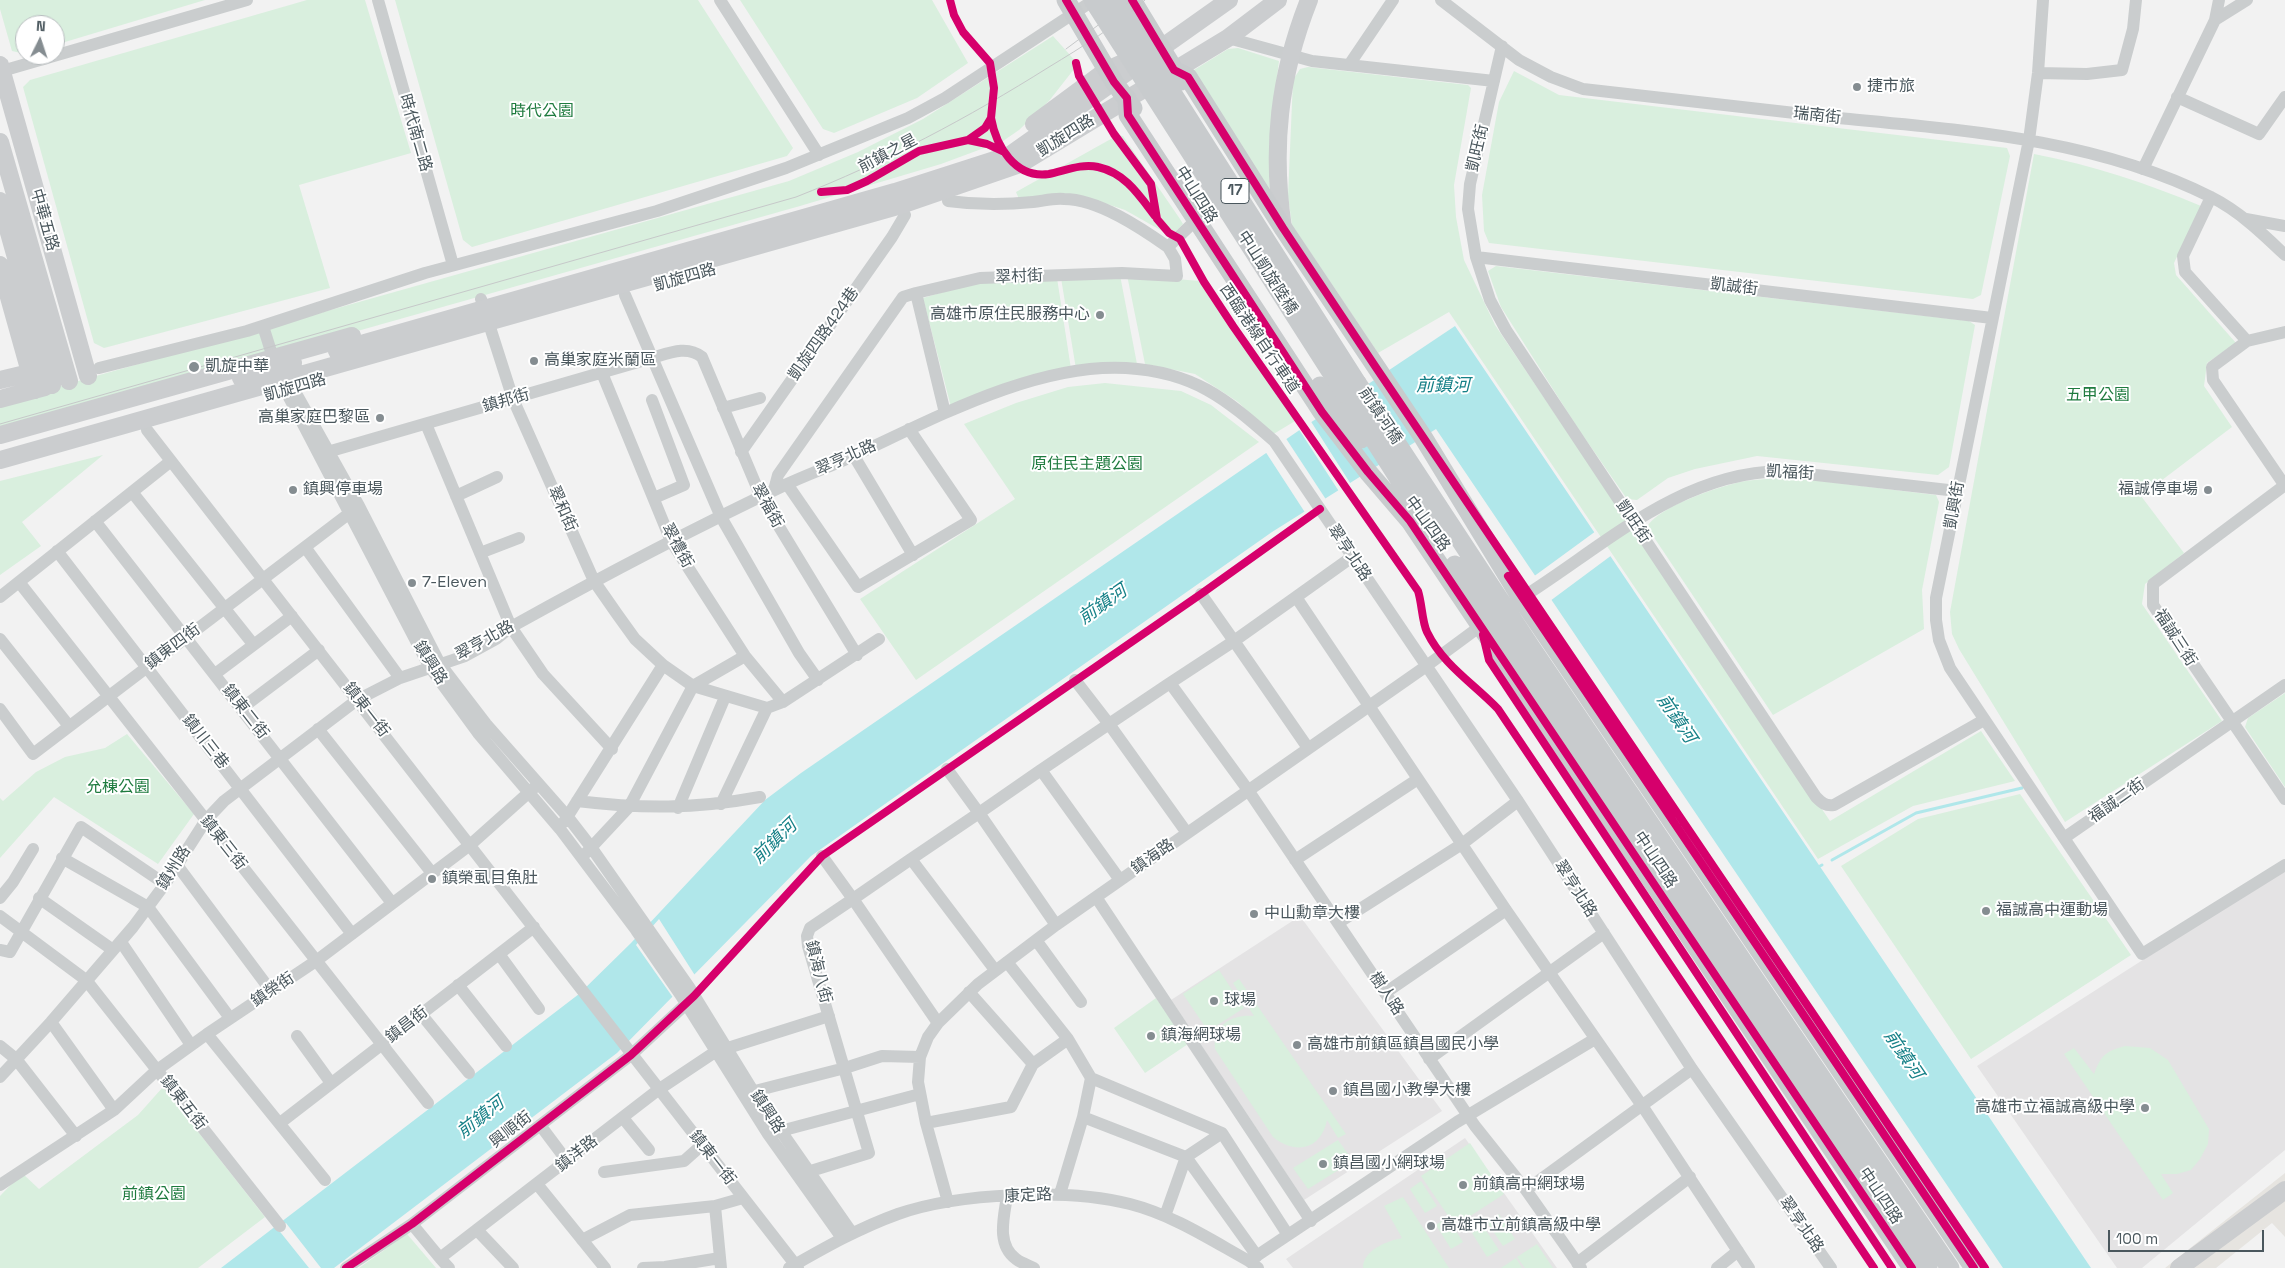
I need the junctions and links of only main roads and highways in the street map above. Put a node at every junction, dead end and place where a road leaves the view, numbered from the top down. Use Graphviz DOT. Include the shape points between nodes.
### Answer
graph roads {
  1 [pos="1094,0"];
  2 [pos="1113,0"];
  3 [pos="1132,0"];
  4 [pos="1070,6"];
  5 [pos="1174,70"];
  6 [pos="1120,102"];
  7 [pos="1351,390"];
  8 [pos="1404,449"];
  9 [pos="1379,466"];
  10 [pos="1492,617"];
  11 [pos="1912,1268"];
  12 [pos="1928,1268"];
  13 [pos="1950,1268"];
  14 [pos="1974,1268"];
  1 -- 7 [label="main road, 中山凱旋陸橋 / 17, bridge"];
  2 -- 7 [label="main road, 中山凱旋陸橋 / 17, bridge"];
  3 -- 5 [label="main road, 17"];
  4 -- 6 [label="main road, 中山四路 / 17" via="1111,76"];
  5 -- 7 [label="main road, 17" via="1290,252"];
  5 -- 7 [label="main road, 17" via="1188,77 1283,228"];
  6 -- 7 [label="main road, 中山四路 / 17"];
  6 -- 7 [label="main road, 中山四路 / 17" via="1195,221"];
  7 -- 8 [label="main road, 前鎮河橋 / 17"];
  7 -- 9 [label="main road, 前鎮河橋 / 17"];
  7 -- 9 [label="main road, 17"];
  7 -- 14 [label="main road, 前鎮河橋 / 17" via="1423,437"];
  8 -- 10 [label="main road, 中山四路 / 17"];
  9 -- 10 [label="main road, 中山四路 / 17" via="1407,494"];
  9 -- 10 [label="main road, 中山四路 / 17" via="1410,521"];
  10 -- 11 [label="main road, 中山四路 / 17"];
  10 -- 12 [label="main road, 中山四路 / 17"];
  10 -- 13 [label="main road, 中山四路 / 17"];
}
